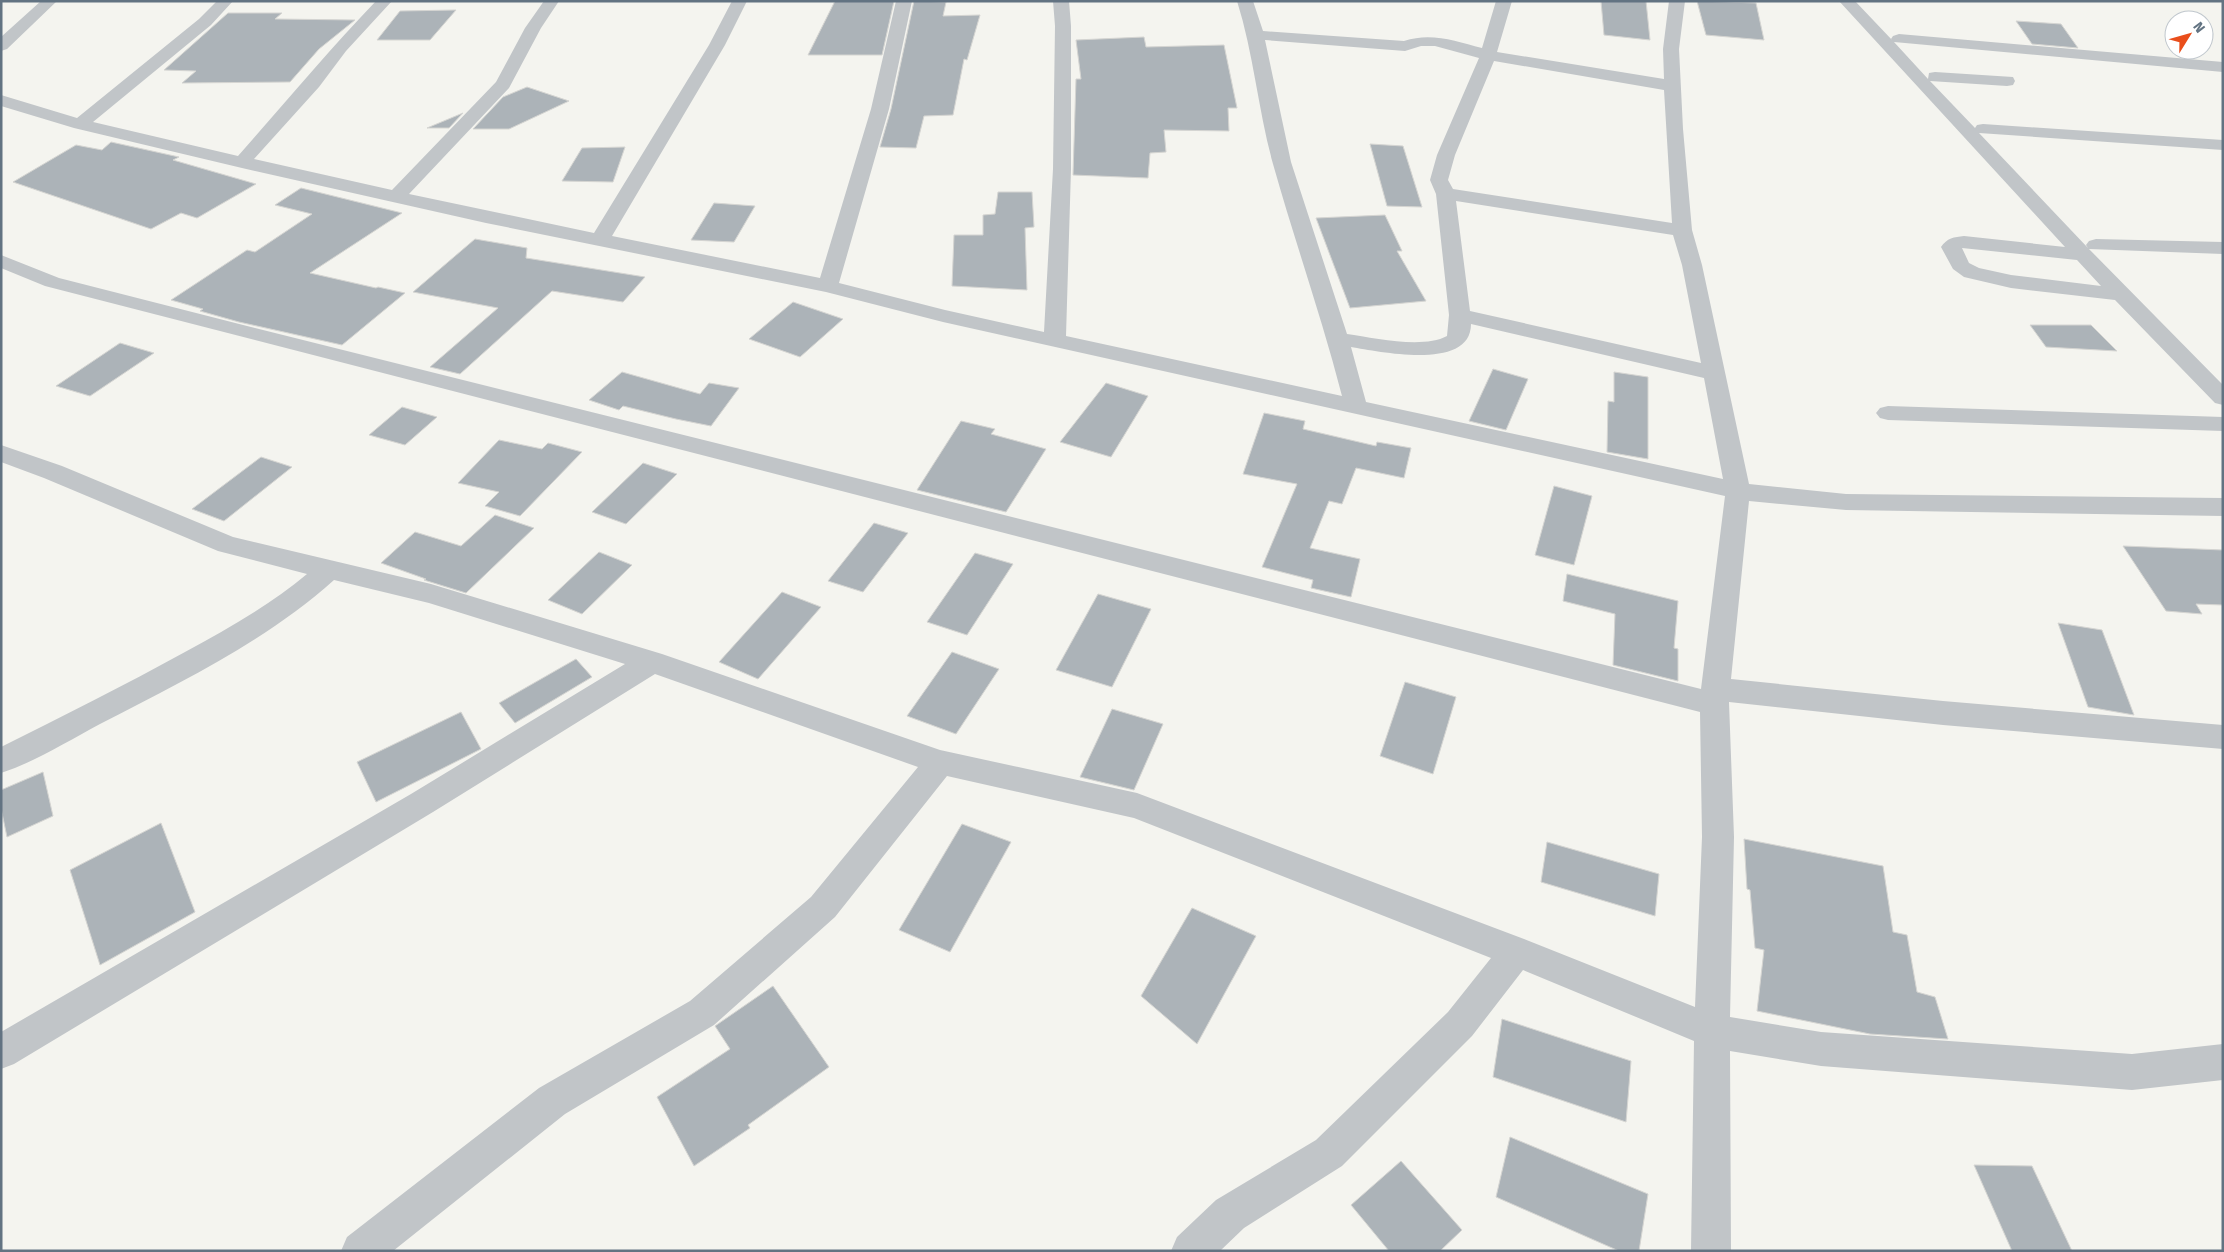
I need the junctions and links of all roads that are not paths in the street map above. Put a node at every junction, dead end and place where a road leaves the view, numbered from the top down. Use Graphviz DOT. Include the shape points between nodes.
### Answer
graph roads {
  1 [pos="50,1"];
  2 [pos="226,1"];
  3 [pos="385,1"];
  4 [pos="552,1"];
  5 [pos="740,1"];
  6 [pos="904,1"];
  7 [pos="1061,1"];
  8 [pos="1245,1"];
  9 [pos="1504,1"];
  10 [pos="1677,1"];
  11 [pos="1846,1"];
  12 [pos="1862,1"];
  13 [pos="1256,35"];
  14 [pos="1899,39"];
  15 [pos="1,46"];
  16 [pos="1488,55"];
  17 [pos="2223,67"];
  18 [pos="1935,77"];
  19 [pos="2008,81"];
  20 [pos="1673,86"];
  21 [pos="1,100"];
  22 [pos="80,124"];
  23 [pos="1983,129"];
  24 [pos="2223,145"];
  25 [pos="242,162"];
  26 [pos="1446,194"];
  27 [pos="398,196"];
  28 [pos="1682,230"];
  29 [pos="600,240"];
  30 [pos="2012,247"];
  31 [pos="2223,248"];
  32 [pos="2090,250"];
  33 [pos="1,261"];
  34 [pos="2033,284"];
  35 [pos="828,286"];
  36 [pos="2121,294"];
  37 [pos="1460,315"];
  38 [pos="1338,339"];
  39 [pos="1055,340"];
  40 [pos="2220,368"];
  41 [pos="1714,373"];
  42 [pos="2223,398"];
  43 [pos="1356,407"];
  44 [pos="1888,413"];
  45 [pos="2223,424"];
  46 [pos="1,453"];
  47 [pos="1738,491"];
  48 [pos="2223,507"];
  49 [pos="328,570"];
  50 [pos="652,662"];
  51 [pos="1715,697"];
  52 [pos="2223,737"];
  53 [pos="1,761"];
  54 [pos="940,762"];
  55 [pos="1517,952"];
  56 [pos="1712,1031"];
  57 [pos="1,1052"];
  58 [pos="2223,1062"];
  59 [pos="361,1251"];
  60 [pos="1191,1251"];
  61 [pos="1711,1251"];
  1 -- 15 [label="street"];
  2 -- 22 [label="street" via="205,22"];
  3 -- 25 [label="street"];
  4 -- 27 [label="street" via="533,28 503,84"];
  5 -- 29 [label="street"];
  6 -- 35 [label="street" via="880,109"];
  7 -- 39 [label="street" via="1062,169"];
  8 -- 13 [label="street"];
  9 -- 16 [label="street"];
  10 -- 20 [label="street" via="1672,49"];
  11 -- 32 [label="street"];
  12 -- 14 [label="street"];
  13 -- 16 [label="street" via="1405,46 1435,41"];
  13 -- 38 [label="street" via="1282,162"];
  14 -- 17 [label="street"];
  14 -- 18 [label="street"];
  16 -- 20 [label="street"];
  16 -- 26 [label="street" via="1439,180"];
  18 -- 19 [label="street"];
  18 -- 23 [label="street"];
  20 -- 28 [label="street"];
  21 -- 22 [label="street"];
  22 -- 25 [label="street"];
  23 -- 24 [label="street"];
  23 -- 32 [label="street"];
  25 -- 27 [label="street"];
  26 -- 28 [label="street"];
  26 -- 37 [label="street"];
  27 -- 29 [label="street"];
  28 -- 41 [label="street"];
  29 -- 35 [label="street"];
  30 -- 32 [label="street"];
  30 -- 34 [label="street"];
  30 -- 34 [label="street" via="1964,242 1951,246 1962,268 1972,273"];
  31 -- 32 [label="street"];
  32 -- 36 [label="street"];
  32 -- 40 [label="street"];
  33 -- 51 [label="street" via="52,282 229,328"];
  34 -- 36 [label="street"];
  35 -- 39 [label="street" via="943,316"];
  36 -- 42 [label="street"];
  37 -- 38 [label="street" via="1460,332 1456,341 1444,347 1426,349"];
  37 -- 41 [label="street"];
  38 -- 43 [label="street"];
  39 -- 43 [label="street"];
  41 -- 47 [label="street"];
  43 -- 47 [label="street"];
  44 -- 45 [label="street"];
  46 -- 49 [label="street" via="227,545"];
  47 -- 48 [label="street" via="1846,502"];
  47 -- 51 [label="street"];
  49 -- 50 [label="street" via="431,594"];
  49 -- 53 [label="street" via="263,622"];
  50 -- 54 [label="street"];
  50 -- 57 [label="street" via="414,808"];
  51 -- 52 [label="street"];
  51 -- 56 [label="street" via="1718,837"];
  54 -- 55 [label="street" via="1137,806"];
  54 -- 59 [label="street" via="823,906 702,1013 552,1101"];
  55 -- 56 [label="street"];
  55 -- 60 [label="street" via="1460,1024 1329,1154 1230,1214"];
  56 -- 58 [label="street" via="1821,1049 2132,1072"];
  56 -- 61 [label="street"];
}
